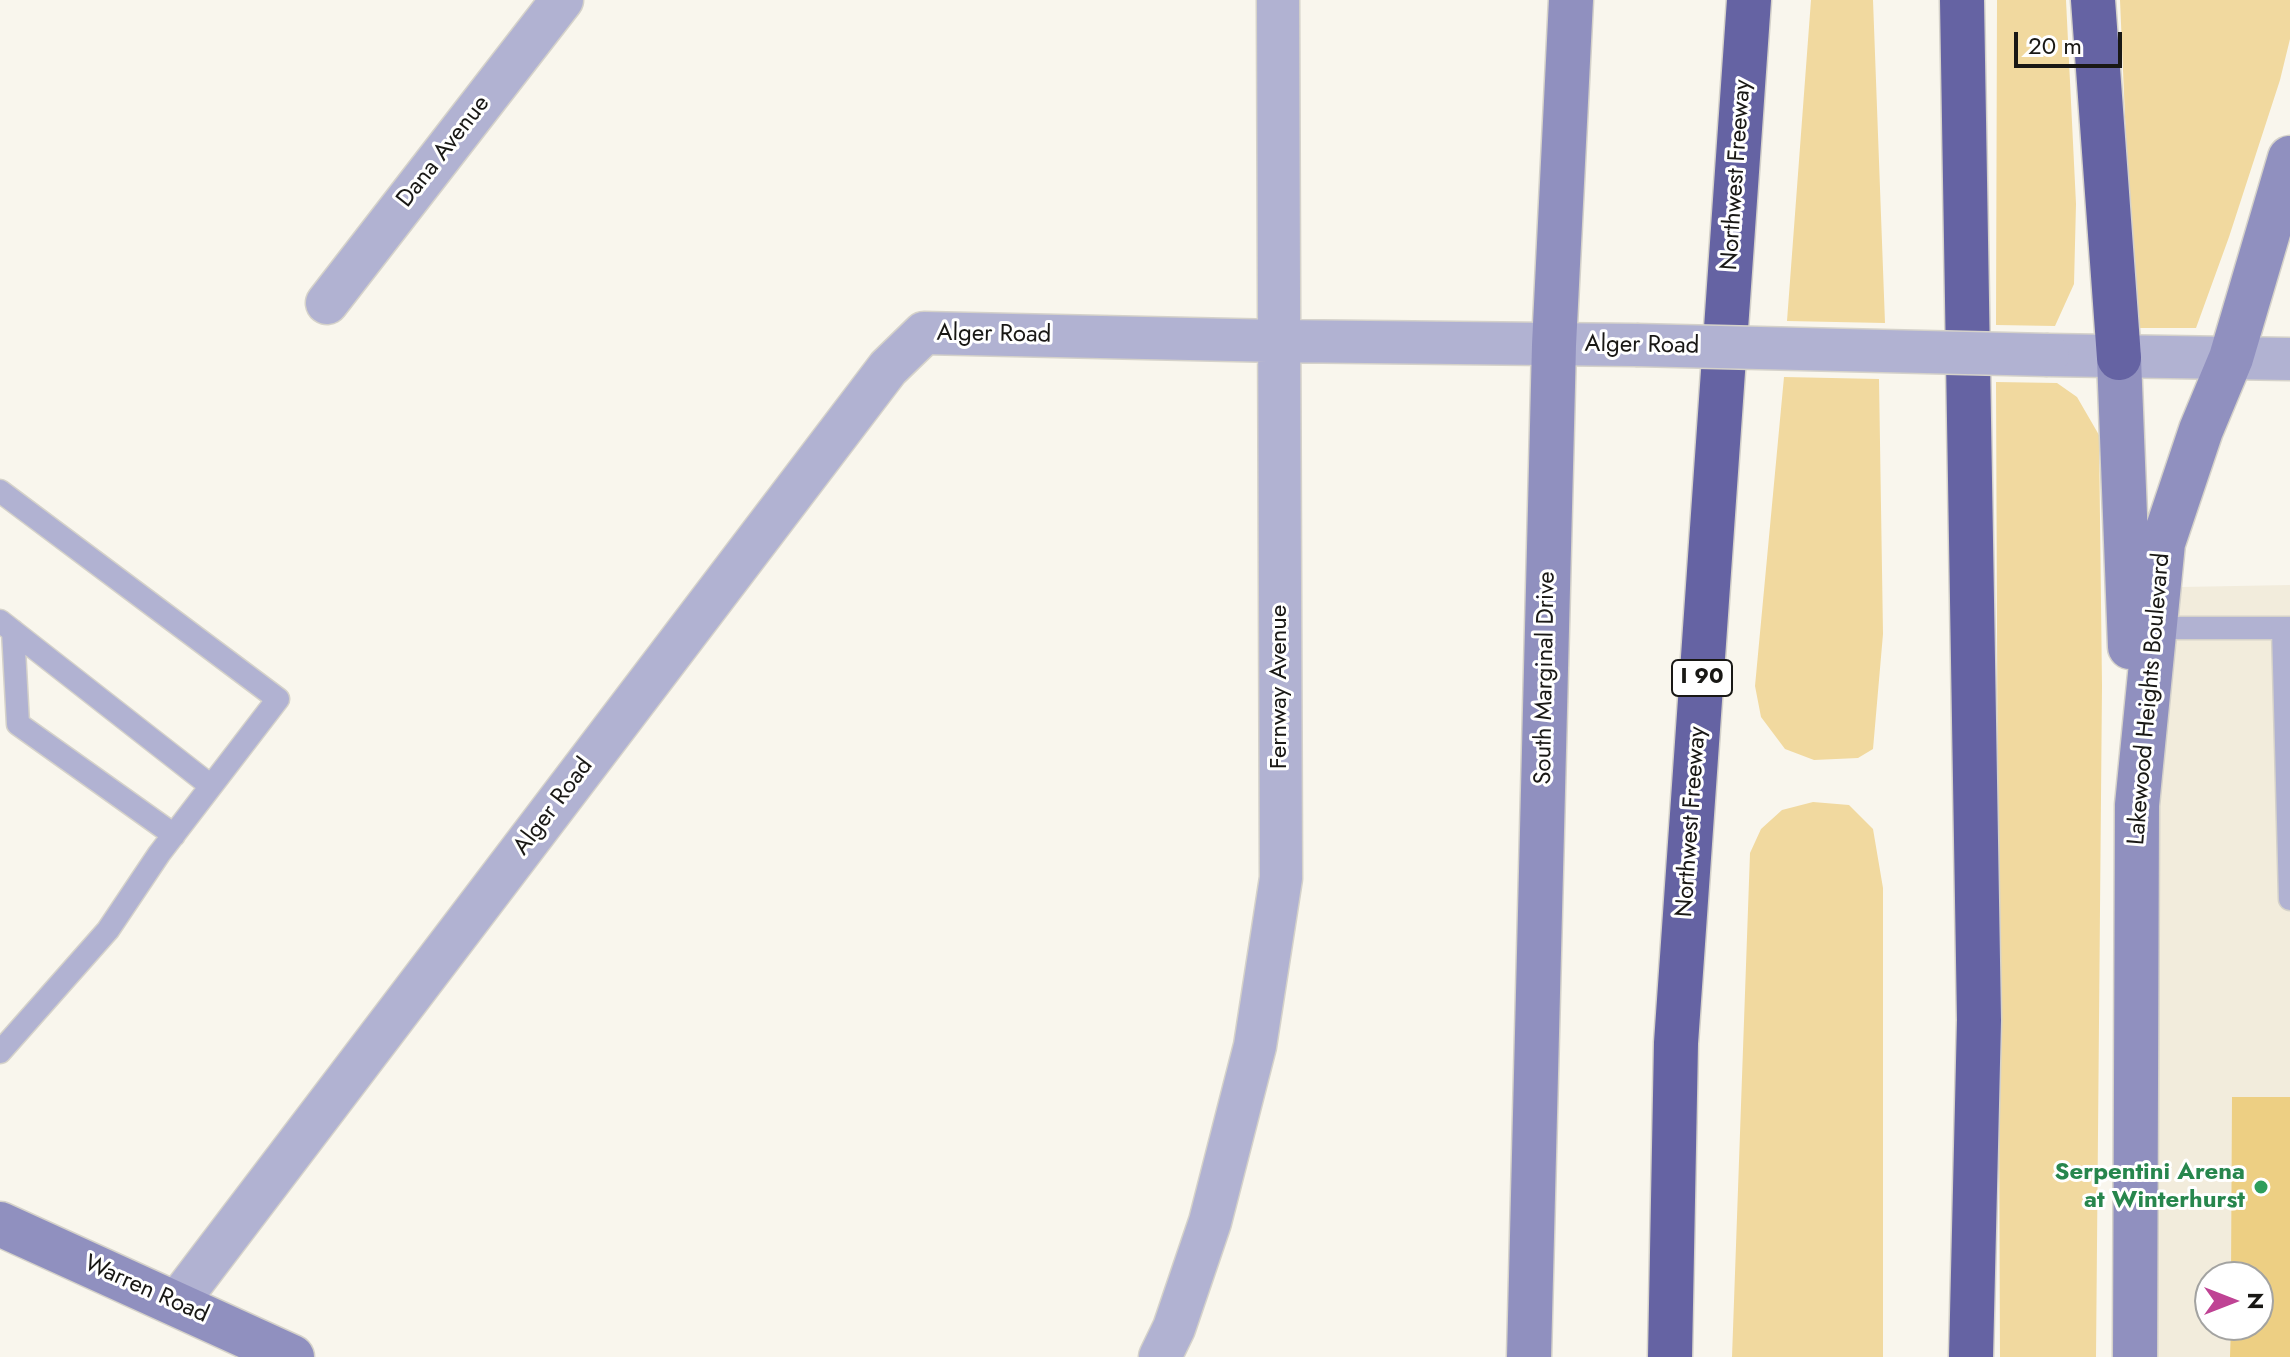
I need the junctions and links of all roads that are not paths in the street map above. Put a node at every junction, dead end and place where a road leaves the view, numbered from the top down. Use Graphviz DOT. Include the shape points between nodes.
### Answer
graph roads {
  1 [pos="562,0"];
  2 [pos="1278,0"];
  3 [pos="1571,0"];
  4 [pos="1749,0"];
  5 [pos="1962,0"];
  6 [pos="2093,0"];
  7 [pos="2290,158"];
  8 [pos="327,303"];
  9 [pos="1278,341"];
  10 [pos="1554,345"];
  11 [pos="2119,358"];
  12 [pos="2231,358"];
  13 [pos="2290,359"];
  14 [pos="0,491"];
  15 [pos="6,626"];
  16 [pos="2155,628"];
  17 [pos="2287,628"];
  18 [pos="211,786"];
  19 [pos="2137,805"];
  20 [pos="174,835"];
  21 [pos="2290,899"];
  22 [pos="0,1052"];
  23 [pos="0,1224"];
  24 [pos="176,1304"];
  25 [pos="249,1348"];
  26 [pos="292,1357"];
  27 [pos="1160,1357"];
  28 [pos="1529,1357"];
  29 [pos="1670,1357"];
  30 [pos="1971,1357"];
  31 [pos="2135,1357"];
  1 -- 8 [label="street, Dana Avenue"];
  2 -- 9 [label="street, Fernway Avenue"];
  3 -- 10 [label="main road, South Marginal Drive"];
  4 -- 29 [label="highway, Northwest Freeway / I 90" via="1676,1043"];
  5 -- 30 [label="highway" via="1979,1020"];
  6 -- 11 [label="highway"];
  7 -- 12 [label="main road, Lakewood Heights Boulevard"];
  9 -- 10 [label="street, Alger Road"];
  9 -- 24 [label="street, Alger Road" via="924,333 888,368"];
  9 -- 27 [label="street, Fernway Avenue" via="1281,878 1255,1046 1210,1222"];
  10 -- 11 [label="street, Alger Road, bridge"];
  10 -- 28 [label="main road, South Marginal Drive"];
  11 -- 12 [label="street, Alger Road"];
  11 -- 19 [label="main road"];
  12 -- 13 [label="street, Alger Road"];
  12 -- 16 [label="main road, Lakewood Heights Boulevard" via="2163,543"];
  14 -- 18 [label="lane" via="278,699"];
  15 -- 18 [label="lane"];
  15 -- 20 [label="lane" via="18,724"];
  16 -- 17 [label="lane"];
  16 -- 19 [label="main road, Lakewood Heights Boulevard"];
  17 -- 21 [label="lane"];
  18 -- 20 [label="lane"];
  19 -- 31 [label="main road, Lakewood Heights Boulevard"];
  20 -- 22 [label="lane" via="108,930"];
  23 -- 24 [label="main road, Warren Road"];
  24 -- 25 [label="main road, Warren Road"];
  25 -- 26 [label="main road, Warren Road"];
}
